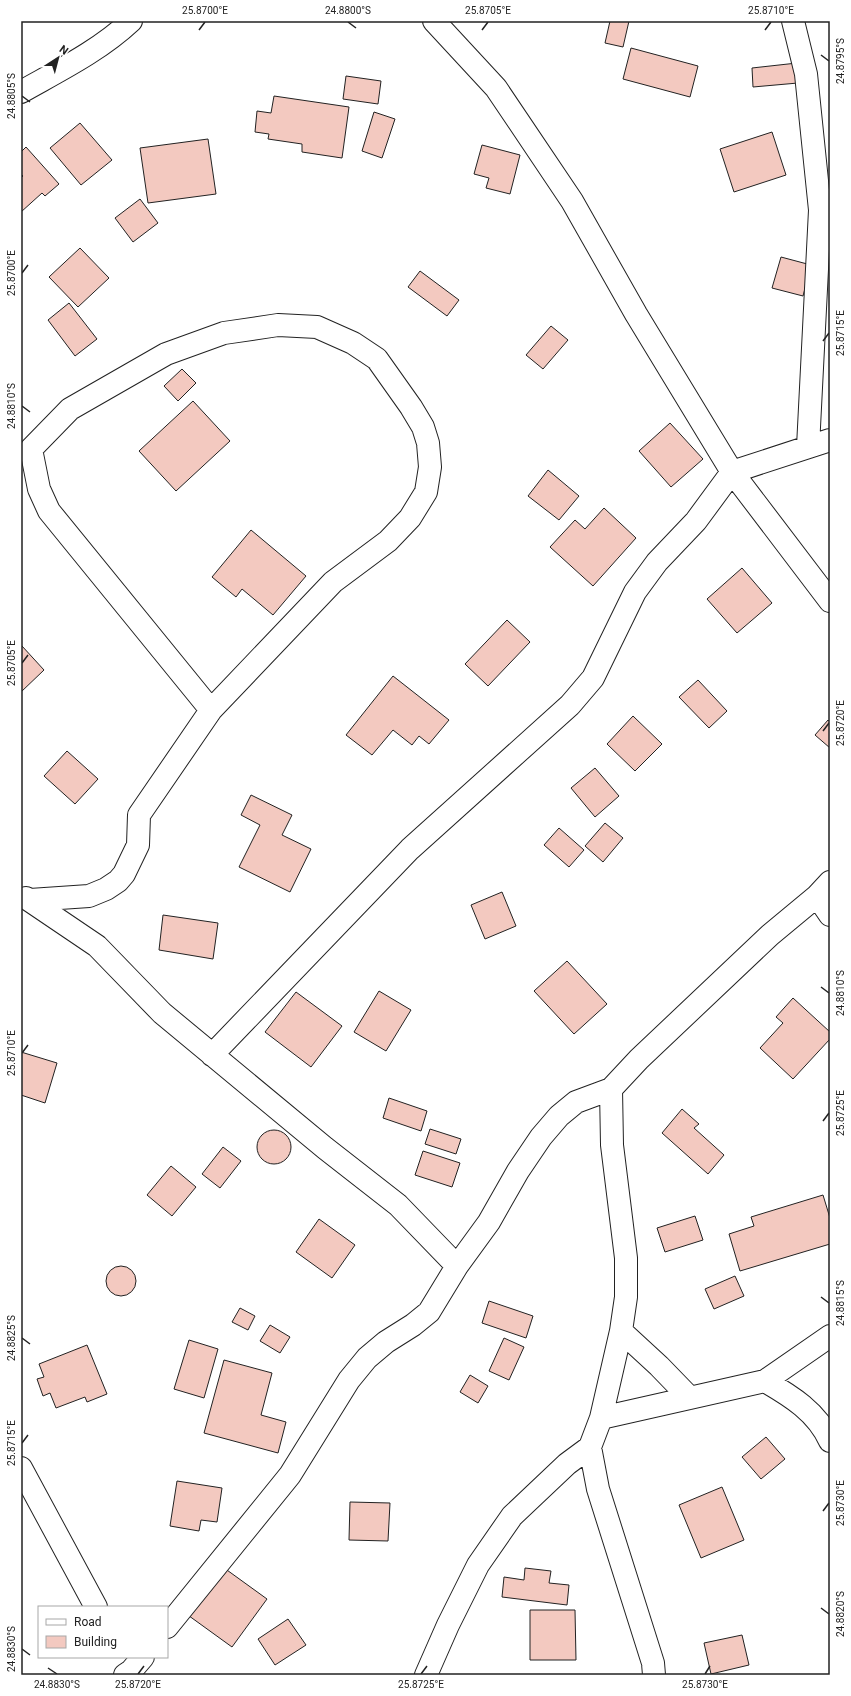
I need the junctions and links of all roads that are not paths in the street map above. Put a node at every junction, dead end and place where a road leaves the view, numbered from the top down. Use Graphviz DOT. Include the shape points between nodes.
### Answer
graph roads {
  1 [pos="131,21"];
  2 [pos="434,21"];
  3 [pos="793,21"];
  4 [pos="21,92"];
  5 [pos="830,440"];
  6 [pos="808,447"];
  7 [pos="732,472"];
  8 [pos="830,601"];
  9 [pos="211,710"];
  10 [pos="823,889"];
  11 [pos="25,898"];
  12 [pos="830,915"];
  13 [pos="212,1055"];
  14 [pos="611,1089"];
  15 [pos="457,1266"];
  16 [pos="621,1331"];
  17 [pos="830,1336"];
  18 [pos="765,1381"];
  19 [pos="690,1398"];
  20 [pos="601,1418"];
  21 [pos="830,1441"];
  22 [pos="590,1447"];
  23 [pos="21,1468"];
  24 [pos="95,1606"];
  25 [pos="168,1626"];
  26 [pos="426,1675"];
  27 [pos="654,1675"];
  1 -- 4 [label="street" via="88,53"];
  2 -- 7 [label="street" via="496,88 572,201 636,314"];
  3 -- 6 [label="street" via="806,74 820,210"];
  5 -- 6 [label="street"];
  6 -- 7 [label="street"];
  7 -- 8 [label="street"];
  7 -- 13 [label="street" via="696,521 657,562 635,592 593,678 570,705 410,850"];
  9 -- 9 [label="street" via="332,582 388,541 410,518 426,492 430,467 428,443 423,427 411,407 377,359 352,343 317,327 278,325 224,333 166,354 70,409 31,449 39,489 49,511"];
  9 -- 11 [label="street" via="139,815 138,845 118,881 89,896"];
  10 -- 12 [label="street"];
  10 -- 14 [label="street" via="770,935 639,1059"];
  11 -- 13 [label="street" via="97,946 162,1013"];
  13 -- 15 [label="street" via="398,1205"];
  14 -- 15 [label="street" via="576,1102 554,1121 518,1171 489,1222"];
  14 -- 16 [label="street" via="612,1145 626,1258 626,1297"];
  15 -- 25 [label="street" via="429,1312 367,1358 349,1380 290,1475"];
  16 -- 19 [label="street"];
  16 -- 20 [label="street"];
  17 -- 18 [label="street"];
  18 -- 19 [label="street"];
  18 -- 21 [label="street" via="811,1412"];
  19 -- 20 [label="street"];
  20 -- 22 [label="street"];
  22 -- 26 [label="street" via="567,1464 512,1516 478,1565"];
  22 -- 27 [label="street" via="598,1489 653,1663"];
  23 -- 24 [label="street"];
}
